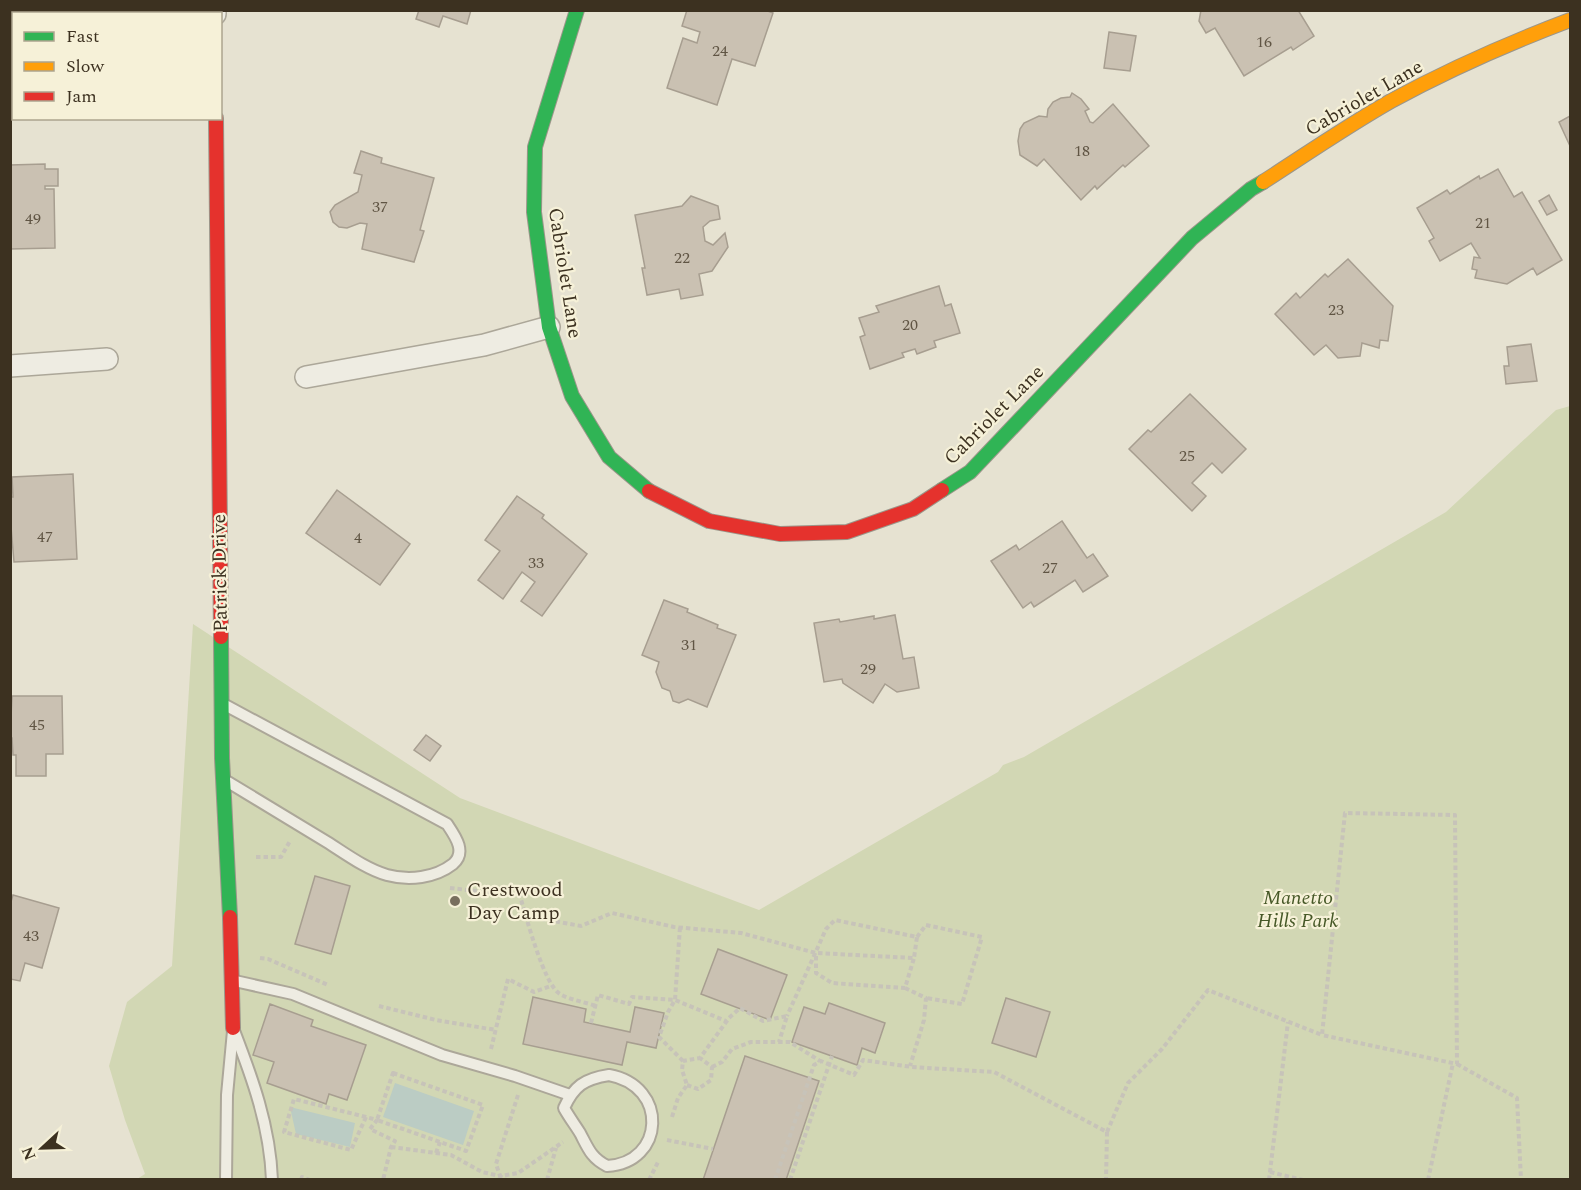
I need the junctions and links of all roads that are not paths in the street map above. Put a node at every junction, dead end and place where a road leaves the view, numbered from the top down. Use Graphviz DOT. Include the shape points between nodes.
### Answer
graph roads {
  1 [pos="577,10"];
  2 [pos="1570,20"];
  3 [pos="216,120"];
  4 [pos="549,327"];
  5 [pos="107,359"];
  6 [pos="10,366"];
  7 [pos="306,377"];
  8 [pos="221,703"];
  9 [pos="223,779"];
  10 [pos="232,981"];
  11 [pos="233,1028"];
  12 [pos="570,1095"];
  13 [pos="226,1179"];
  14 [pos="272,1179"];
  1 -- 4 [label="street, Cabriolet Lane" via="536,147 534,212"];
  2 -- 4 [label="street, Cabriolet Lane" via="1458,67 1390,102 1251,189 1191,238 970,472 913,509 847,532 780,534 709,521 654,495 609,457 572,396"];
  3 -- 8 [label="street, Patrick Drive"];
  4 -- 7 [label="street" via="484,345"];
  5 -- 6 [label="street"];
  8 -- 9 [label="street, Patrick Drive"];
  8 -- 9 [label="lane" via="447,824 458,840 460,854 444,870 424,877 386,875"];
  9 -- 10 [label="street, Patrick Drive"];
  10 -- 11 [label="street, Patrick Drive"];
  10 -- 12 [label="lane" via="293,994 442,1055"];
  11 -- 13 [label="lane"];
  11 -- 14 [label="lane" via="255,1082 271,1153"];
  12 -- 12 [label="lane" via="594,1077 609,1075 636,1085 646,1096 653,1125 640,1152 614,1166 596,1160 564,1108"];
}
